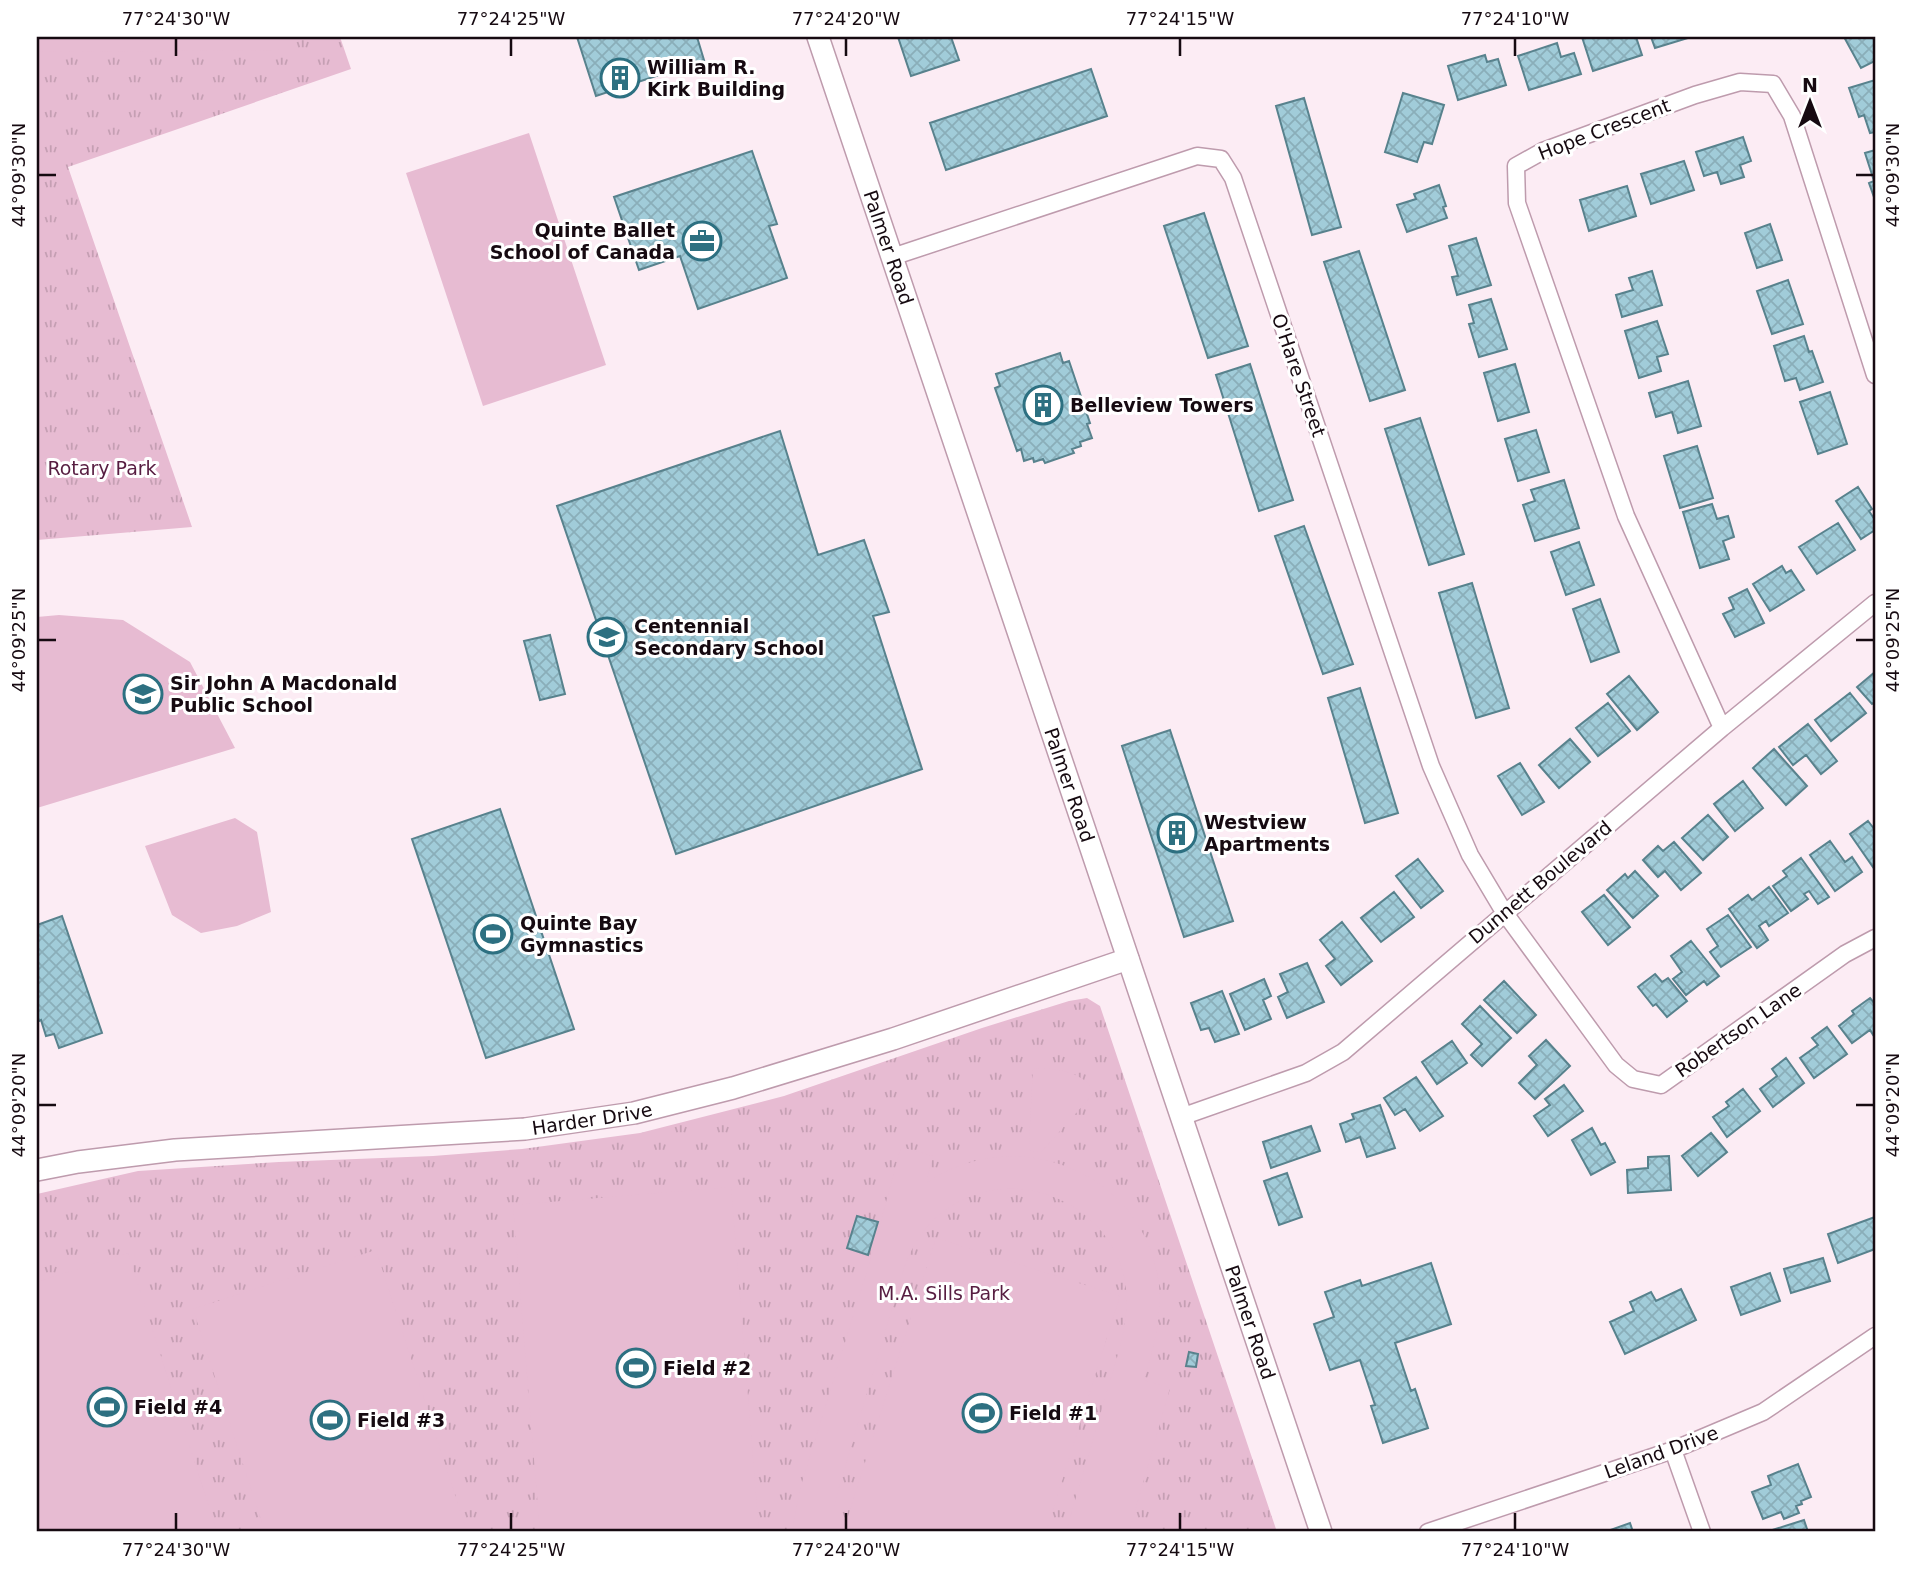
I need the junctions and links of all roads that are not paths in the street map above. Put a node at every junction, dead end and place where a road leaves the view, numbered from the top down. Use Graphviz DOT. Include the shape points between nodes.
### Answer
graph roads {
  1 [pos="818,37"];
  2 [pos="892,257"];
  3 [pos="1875,375"];
  4 [pos="1875,603"];
  5 [pos="1722,727"];
  6 [pos="1504,912"];
  7 [pos="1875,938"];
  8 [pos="1128,959"];
  9 [pos="1181,1117"];
  10 [pos="37,1170"];
  11 [pos="1875,1336"];
  12 [pos="1673,1450"];
  13 [pos="1321,1532"];
  14 [pos="1428,1532"];
  15 [pos="1702,1532"];
  1 -- 2 [label="street, Palmer Road"];
  2 -- 6 [label="street, O'Hare Street" via="1197,156 1221,159 1233,178 1431,766 1470,855"];
  2 -- 8 [label="street, Palmer Road"];
  3 -- 5 [label="street, Hope Crescent" via="1792,116 1773,84 1740,82 1695,95 1543,151 1516,166 1517,203 1626,516"];
  4 -- 5 [label="street, Dunnett Boulevard"];
  5 -- 6 [label="street, Dunnett Boulevard"];
  6 -- 7 [label="street, Robertson Lane" via="1616,1065 1633,1079 1661,1085 1845,954"];
  6 -- 9 [label="street, Dunnett Boulevard" via="1343,1052 1306,1073"];
  8 -- 9 [label="street, Palmer Road"];
  8 -- 10 [label="street, Harder Drive" via="880,1043 634,1113 525,1129 175,1150"];
  9 -- 13 [label="street, Palmer Road"];
  11 -- 12 [label="street, Leland Drive" via="1763,1412"];
  12 -- 14 [label="street, Leland Drive"];
  12 -- 15 [label="street"];
}
